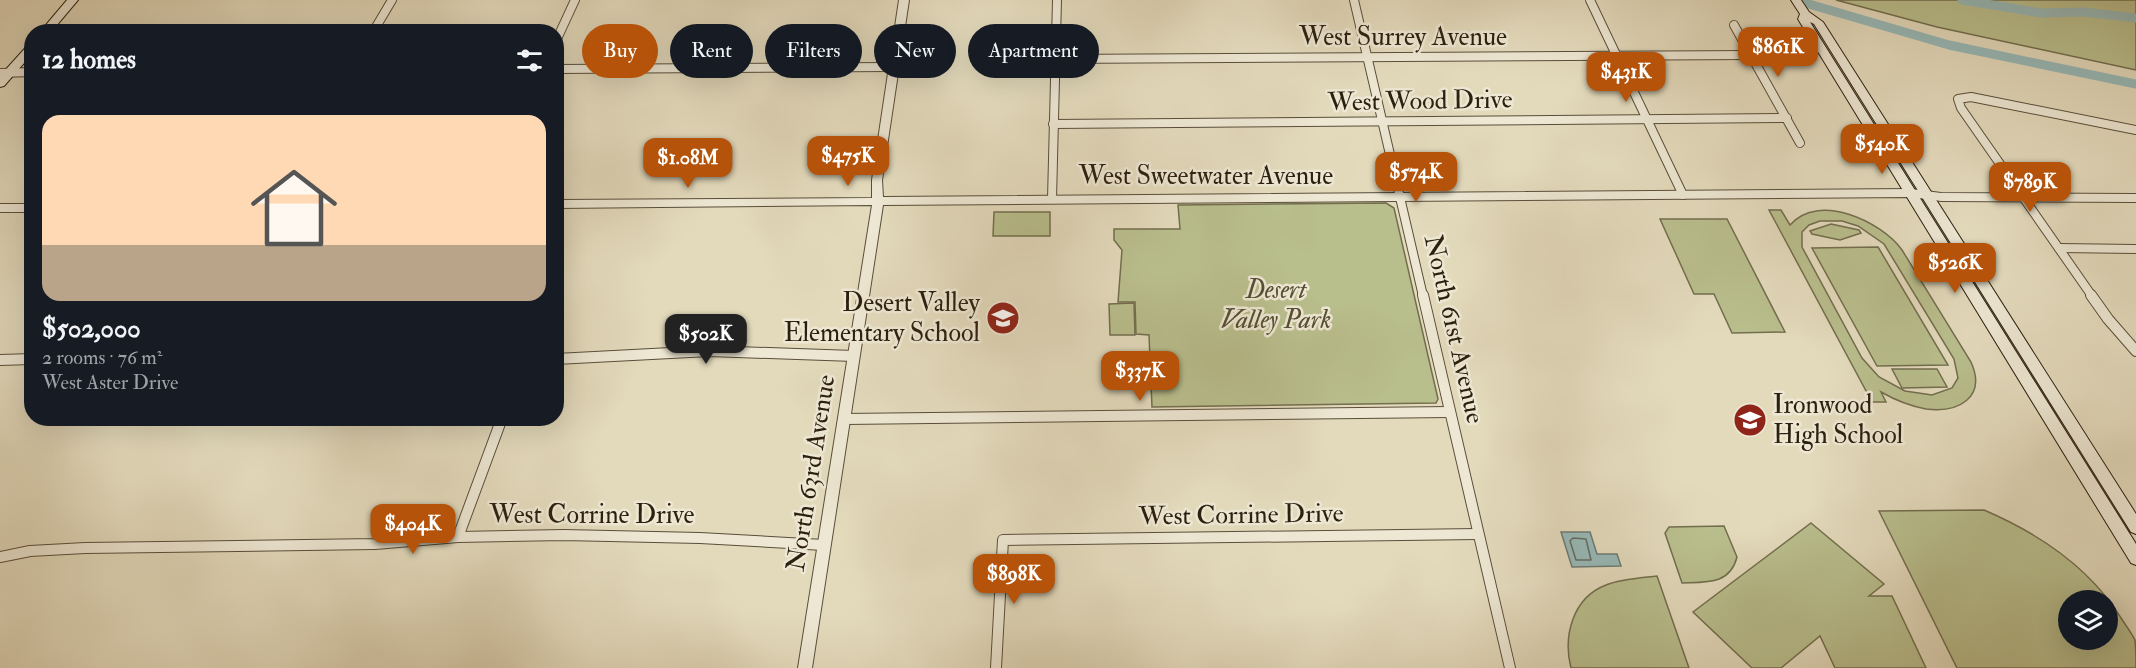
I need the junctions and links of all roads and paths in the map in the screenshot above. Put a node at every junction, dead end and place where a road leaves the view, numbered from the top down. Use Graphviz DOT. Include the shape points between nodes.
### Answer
graph roads {
  1 [pos="73,0"];
  2 [pos="392,0"];
  3 [pos="574,0"];
  4 [pos="904,0"];
  5 [pos="1057,0"];
  6 [pos="1354,0"];
  7 [pos="1590,0"];
  8 [pos="1800,7"];
  9 [pos="52,24"];
  10 [pos="378,24"];
  11 [pos="563,24"];
  12 [pos="900,24"];
  13 [pos="1056,24"];
  14 [pos="1734,25"];
  15 [pos="24,55"];
  16 [pos="1618,56"];
  17 [pos="1750,56"];
  18 [pos="1367,58"];
  19 [pos="1099,59"];
  20 [pos="874,67"];
  21 [pos="564,69"];
  22 [pos="24,72"];
  23 [pos="5,73"];
  24 [pos="891,78"];
  25 [pos="1054,78"];
  26 [pos="0,83"];
  27 [pos="1787,118"];
  28 [pos="1648,120"];
  29 [pos="1383,123"];
  30 [pos="1053,124"];
  31 [pos="2136,130"];
  32 [pos="1800,142"];
  33 [pos="2136,190"];
  34 [pos="1911,193"];
  35 [pos="1927,194"];
  36 [pos="2022,194"];
  37 [pos="1683,195"];
  38 [pos="1401,197"];
  39 [pos="2136,198"];
  40 [pos="1052,199"];
  41 [pos="878,201"];
  42 [pos="564,204"];
  43 [pos="0,208"];
  44 [pos="24,208"];
  45 [pos="2059,248"];
  46 [pos="2136,249"];
  47 [pos="2136,351"];
  48 [pos="854,357"];
  49 [pos="24,359"];
  50 [pos="564,359"];
  51 [pos="0,360"];
  52 [pos="1450,412"];
  53 [pos="2049,418"];
  54 [pos="844,419"];
  55 [pos="499,426"];
  56 [pos="2084,444"];
  57 [pos="2136,527"];
  58 [pos="1479,534"];
  59 [pos="458,537"];
  60 [pos="824,545"];
  61 [pos="0,556"];
  62 [pos="2136,558"];
  63 [pos="805,668"];
  64 [pos="996,668"];
  65 [pos="1510,668"];
  1 -- 9 [label="main road"];
  2 -- 10 [label="street"];
  3 -- 11 [label="street"];
  4 -- 12 [label="street, North 63rd Avenue"];
  5 -- 13 [label="street"];
  6 -- 18 [label="street, North 61st Avenue"];
  7 -- 16 [label="street"];
  8 -- 34 [label="main road" via="1803,19"];
  8 -- 35 [label="main road" via="1818,22"];
  14 -- 17 [label="street"];
  15 -- 23 [label="main road"];
  16 -- 17 [label="street, West Surrey Avenue"];
  16 -- 18 [label="street, West Surrey Avenue"];
  16 -- 28 [label="street"];
  17 -- 27 [label="street"];
  18 -- 19 [label="street, West Surrey Avenue"];
  18 -- 29 [label="street, North 61st Avenue"];
  20 -- 21 [label="street"];
  22 -- 23 [label="street"];
  23 -- 26 [label="main road"];
  24 -- 41 [label="street, North 63rd Avenue" via="877,180"];
  25 -- 30 [label="street"];
  27 -- 28 [label="street, West Wood Drive"];
  27 -- 32 [label="street"];
  28 -- 29 [label="street, West Wood Drive"];
  28 -- 37 [label="street"];
  29 -- 30 [label="street, West Wood Drive"];
  29 -- 38 [label="street, North 61st Avenue"];
  30 -- 40 [label="street"];
  31 -- 36 [label="street" via="1971,97 1958,99"];
  33 -- 36 [label="street"];
  34 -- 35 [label="street, West Sweetwater Avenue"];
  34 -- 37 [label="street, West Sweetwater Avenue"];
  34 -- 53 [label="main road"];
  35 -- 36 [label="street, West Sweetwater Avenue"];
  35 -- 56 [label="main road"];
  36 -- 39 [label="street"];
  36 -- 45 [label="street"];
  37 -- 38 [label="street, West Sweetwater Avenue"];
  38 -- 40 [label="street, West Sweetwater Avenue"];
  38 -- 52 [label="street, North 61st Avenue"];
  40 -- 41 [label="street, West Sweetwater Avenue"];
  41 -- 42 [label="street, West Sweetwater Avenue"];
  41 -- 48 [label="street, North 63rd Avenue"];
  43 -- 44 [label="street"];
  45 -- 46 [label="street"];
  45 -- 47 [label="street" via="2108,319"];
  48 -- 50 [label="street" via="709,351"];
  48 -- 54 [label="street, North 63rd Avenue"];
  49 -- 51 [label="street"];
  52 -- 54 [label="street"];
  52 -- 58 [label="street, North 61st Avenue"];
  53 -- 56 [label="main road"];
  53 -- 62 [label="main road"];
  54 -- 60 [label="street, North 63rd Avenue"];
  55 -- 59 [label="street"];
  56 -- 57 [label="main road"];
  58 -- 64 [label="street, West Corrine Drive" via="1003,540"];
  58 -- 65 [label="street, North 61st Avenue"];
  59 -- 60 [label="street, West Corrine Drive" via="564,535"];
  59 -- 61 [label="street, West Corrine Drive" via="375,544 85,548"];
  60 -- 63 [label="street, North 63rd Avenue"];
}
